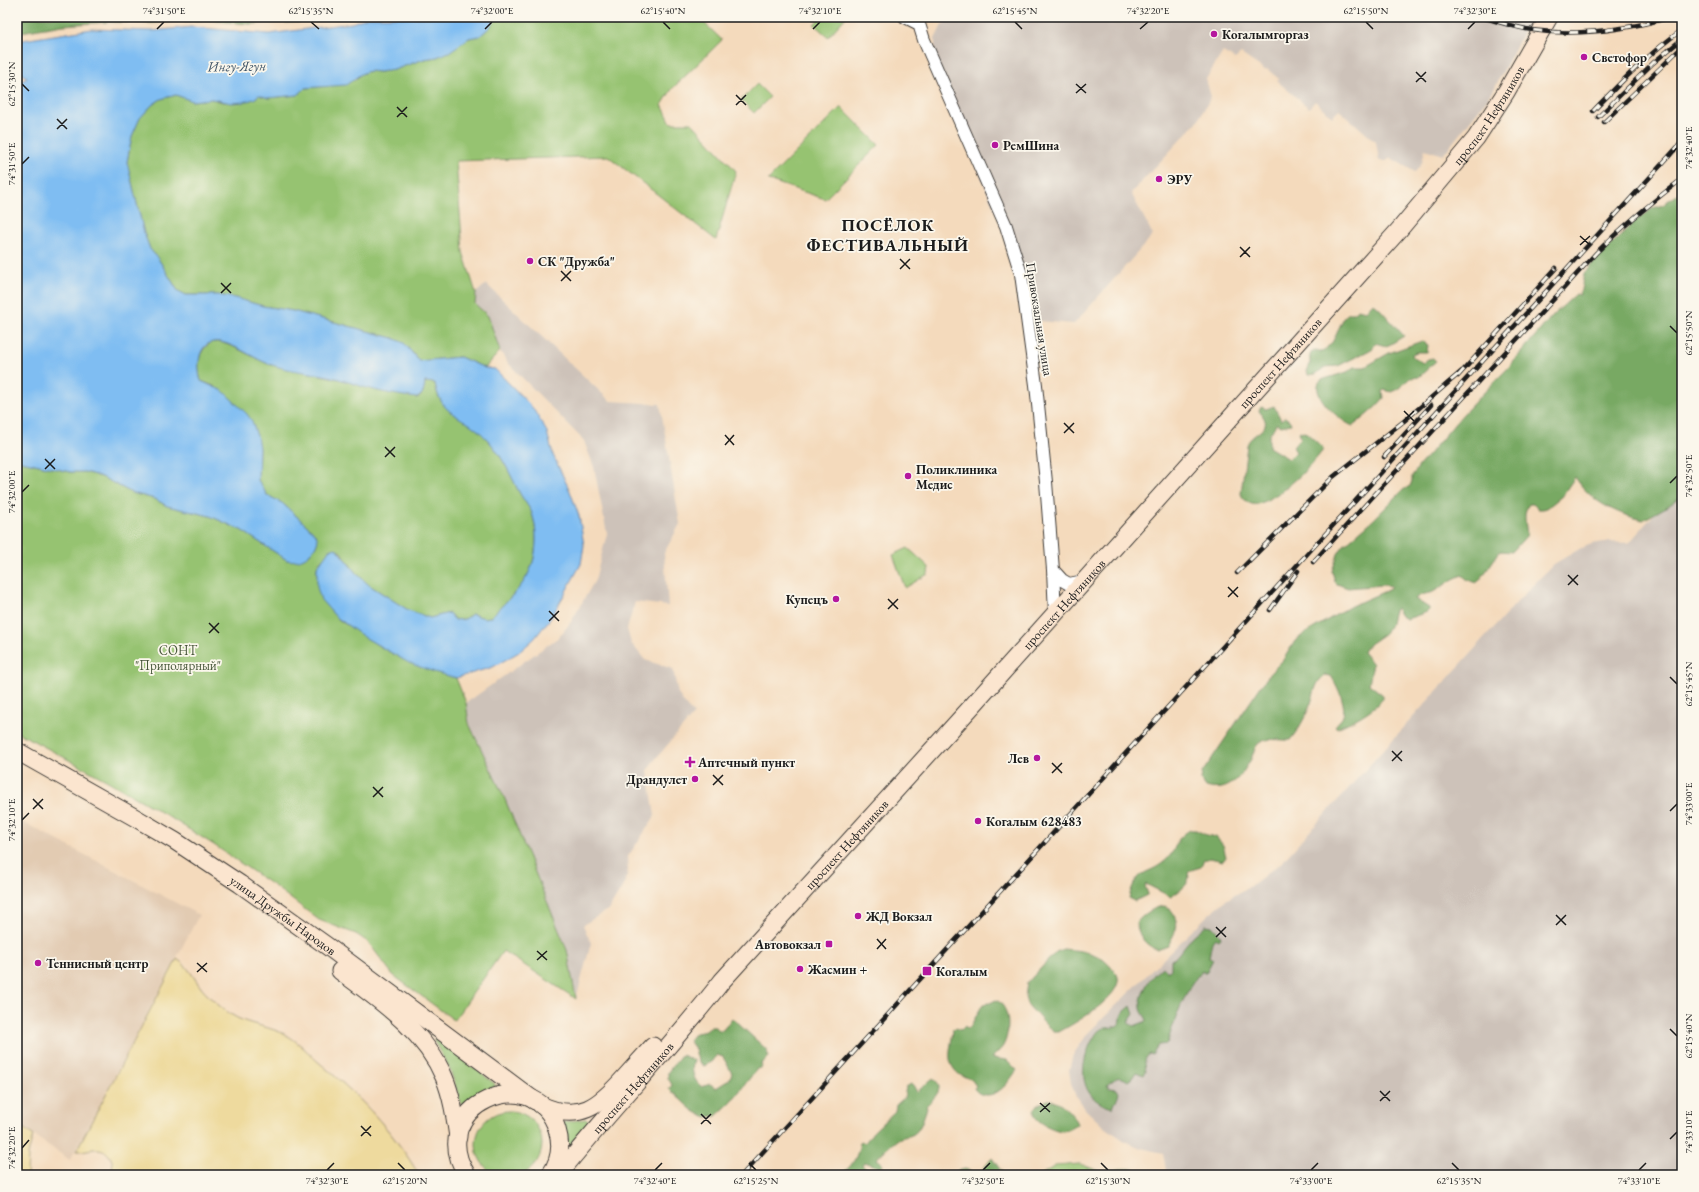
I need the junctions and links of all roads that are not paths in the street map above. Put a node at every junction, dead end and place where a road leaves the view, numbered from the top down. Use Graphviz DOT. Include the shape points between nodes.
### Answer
graph roads {
  1 [pos="905,17"];
  2 [pos="1549,17"];
  3 [pos="920,20"];
  4 [pos="1054,570"];
  5 [pos="1084,581"];
  6 [pos="1055,614"];
  7 [pos="17,751"];
  8 [pos="17,764"];
  9 [pos="722,981"];
  10 [pos="538,1103"];
  11 [pos="458,1137"];
  12 [pos="581,1147"];
  13 [pos="464,1171"];
  14 [pos="550,1175"];
  15 [pos="558,1175"];
  1 -- 3 [label="street"];
  2 -- 5 [label="main road, проспект Нефтяников" via="1491,118 1449,172"];
  3 -- 4 [label="street, Привокзальная улица" via="927,45 1006,226 1021,274 1036,385"];
  4 -- 5 [label="street" via="1069,584"];
  4 -- 6 [label="street, Привокзальная улица"];
  5 -- 6 [label="main road, проспект Нефтяников"];
  6 -- 9 [label="main road, проспект Нефтяников"];
  7 -- 10 [label="main road, улица Дружбы Народов" via="134,817 234,880"];
  8 -- 11 [label="main road, улица Дружбы Народов" via="200,870 268,916 388,1007 413,1030 434,1058 450,1094"];
  9 -- 10 [label="main road" via="682,1015 596,1105 573,1112 552,1110"];
  9 -- 12 [label="main road, проспект Нефтяников"];
  10 -- 11 [label="main road" via="523,1096 510,1094 490,1097 469,1113"];
  10 -- 14 [label="main road" via="554,1120 560,1139 558,1159"];
  11 -- 13 [label="main road, улица Дружбы Народов" via="458,1150"];
  12 -- 14 [label="main road"];
  12 -- 15 [label="main road, проспект Нефтяников"];
}
